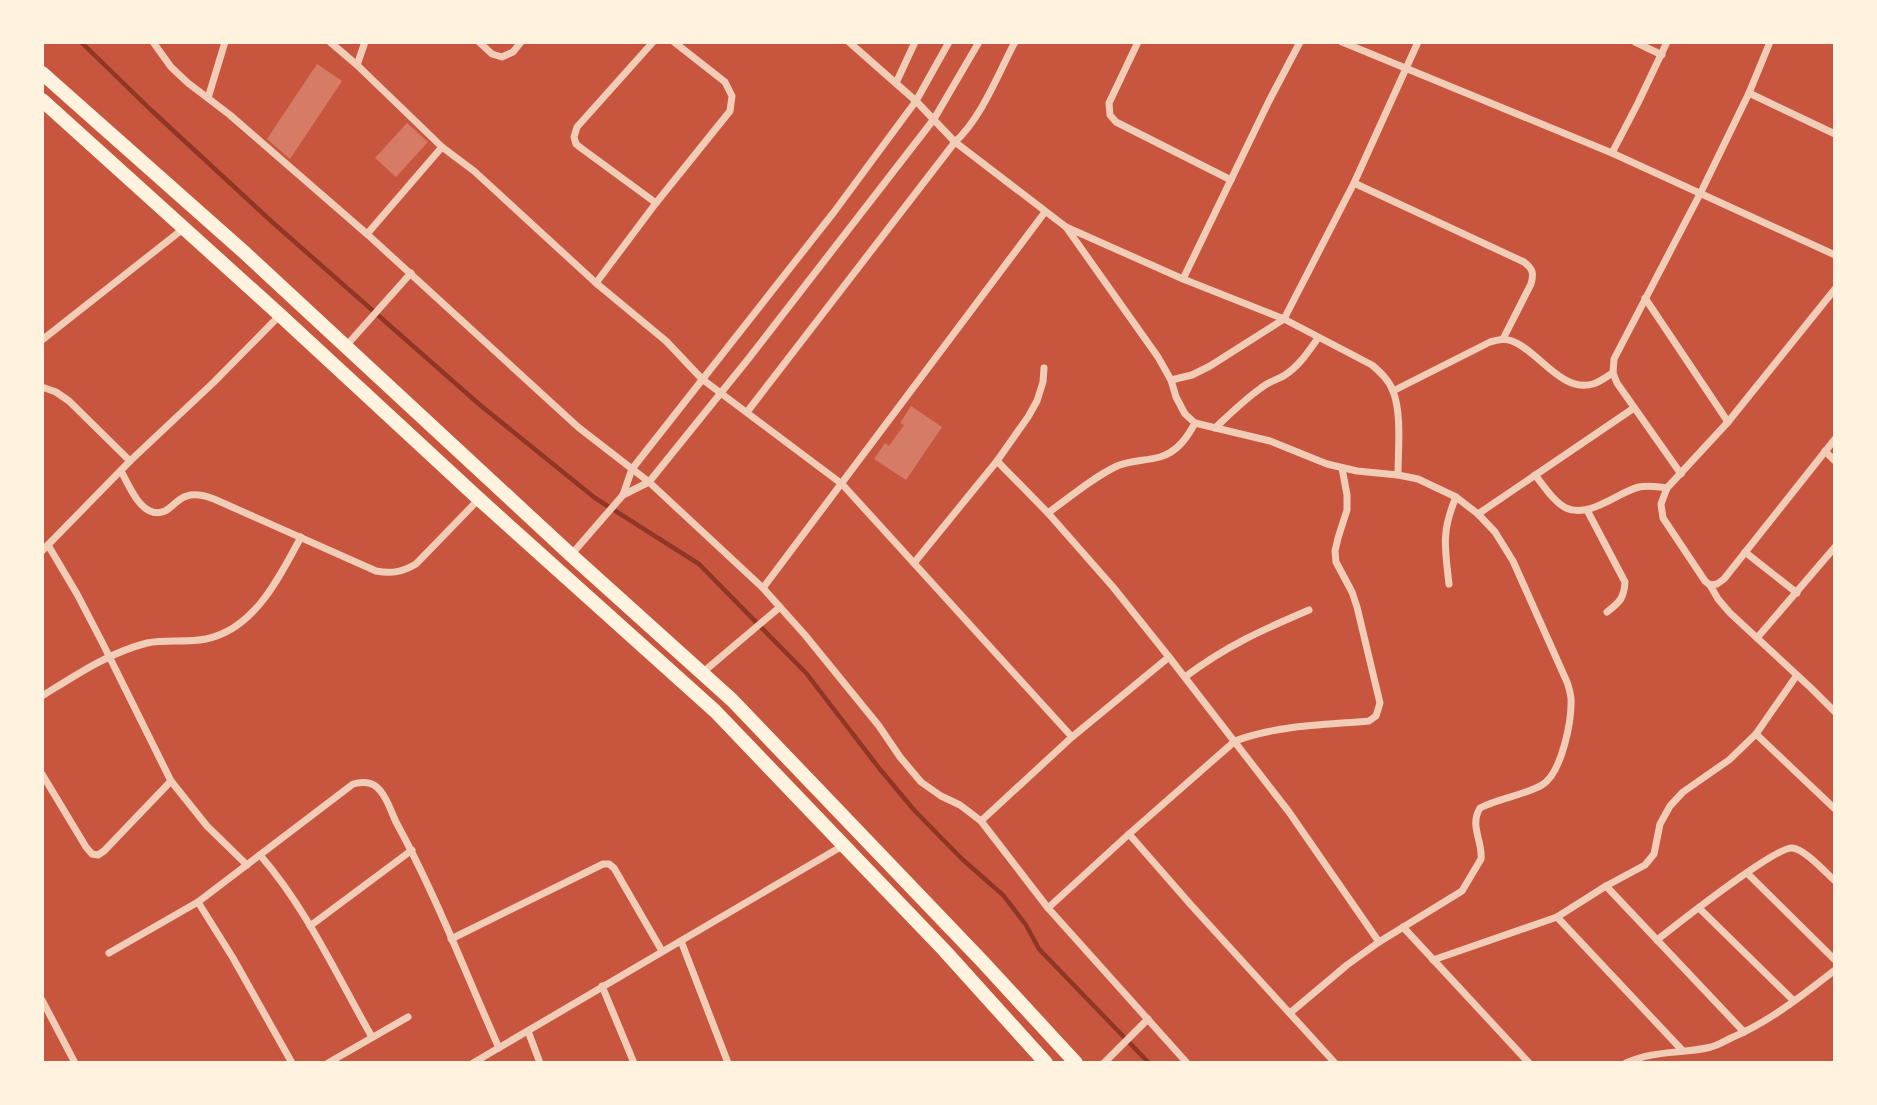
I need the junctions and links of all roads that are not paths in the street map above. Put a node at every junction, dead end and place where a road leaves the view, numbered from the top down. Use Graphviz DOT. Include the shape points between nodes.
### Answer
graph roads {
  1 [pos="153,42"];
  2 [pos="225,42"];
  3 [pos="330,42"];
  4 [pos="365,42"];
  5 [pos="480,42"];
  6 [pos="521,42"];
  7 [pos="653,42"];
  8 [pos="674,42"];
  9 [pos="849,42"];
  10 [pos="915,42"];
  11 [pos="949,42"];
  12 [pos="979,42"];
  13 [pos="1015,42"];
  14 [pos="1138,42"];
  15 [pos="1300,42"];
  16 [pos="1342,42"];
  17 [pos="1418,42"];
  18 [pos="1635,42"];
  19 [pos="1667,42"];
  20 [pos="1770,42"];
  21 [pos="1662,55"];
  22 [pos="357,65"];
  23 [pos="1407,68"];
  24 [pos="42,73"];
  25 [pos="896,83"];
  26 [pos="1749,93"];
  27 [pos="208,98"];
  28 [pos="42,100"];
  29 [pos="916,101"];
  30 [pos="934,119"];
  31 [pos="1835,134"];
  32 [pos="955,142"];
  33 [pos="442,147"];
  34 [pos="1612,153"];
  35 [pos="1231,180"];
  36 [pos="1354,183"];
  37 [pos="1700,192"];
  38 [pos="656,203"];
  39 [pos="1045,212"];
  40 [pos="1066,226"];
  41 [pos="183,229"];
  42 [pos="367,234"];
  43 [pos="1835,255"];
  44 [pos="411,273"];
  45 [pos="1183,279"];
  46 [pos="596,283"];
  47 [pos="1835,289"];
  48 [pos="1645,298"];
  49 [pos="280,315"];
  50 [pos="1284,320"];
  51 [pos="1318,338"];
  52 [pos="1503,339"];
  53 [pos="42,340"];
  54 [pos="346,346"];
  55 [pos="1044,368"];
  56 [pos="1613,373"];
  57 [pos="702,379"];
  58 [pos="1171,380"];
  59 [pos="42,387"];
  60 [pos="1393,391"];
  61 [pos="721,393"];
  62 [pos="1634,408"];
  63 [pos="747,412"];
  64 [pos="1728,422"];
  65 [pos="1195,423"];
  66 [pos="1215,428"];
  67 [pos="1835,439"];
  68 [pos="1825,451"];
  69 [pos="130,461"];
  70 [pos="997,461"];
  71 [pos="1835,461"];
  72 [pos="1342,468"];
  73 [pos="632,470"];
  74 [pos="121,471"];
  75 [pos="1681,474"];
  76 [pos="1398,475"];
  77 [pos="1535,475"];
  78 [pos="649,482"];
  79 [pos="842,484"];
  80 [pos="1667,488"];
  81 [pos="623,495"];
  82 [pos="1456,497"];
  83 [pos="479,499"];
  84 [pos="1587,510"];
  85 [pos="1048,513"];
  86 [pos="1478,514"];
  87 [pos="301,537"];
  88 [pos="1835,547"];
  89 [pos="45,548"];
  90 [pos="1745,552"];
  91 [pos="571,555"];
  92 [pos="914,563"];
  93 [pos="1449,584"];
  94 [pos="1710,585"];
  95 [pos="763,588"];
  96 [pos="1797,593"];
  97 [pos="780,607"];
  98 [pos="1309,610"];
  99 [pos="1607,612"];
  100 [pos="1758,638"];
  101 [pos="108,656"];
  102 [pos="1169,657"];
  103 [pos="702,673"];
  104 [pos="1797,675"];
  105 [pos="1185,677"];
  106 [pos="42,696"];
  107 [pos="1835,712"];
  108 [pos="1756,734"];
  109 [pos="1072,737"];
  110 [pos="1235,741"];
  111 [pos="42,774"];
  112 [pos="171,781"];
  113 [pos="1835,808"];
  114 [pos="981,821"];
  115 [pos="1129,834"];
  116 [pos="845,845"];
  117 [pos="412,850"];
  118 [pos="260,855"];
  119 [pos="247,864"];
  120 [pos="1747,873"];
  121 [pos="1835,881"];
  122 [pos="1606,886"];
  123 [pos="198,902"];
  124 [pos="1048,908"];
  125 [pos="1699,908"];
  126 [pos="1557,917"];
  127 [pos="310,926"];
  128 [pos="1403,927"];
  129 [pos="451,939"];
  130 [pos="1657,940"];
  131 [pos="681,941"];
  132 [pos="1379,942"];
  133 [pos="663,951"];
  134 [pos="109,953"];
  135 [pos="1433,960"];
  136 [pos="1835,960"];
  137 [pos="1835,970"];
  138 [pos="602,986"];
  139 [pos="42,1000"];
  140 [pos="1793,1000"];
  141 [pos="1290,1013"];
  142 [pos="408,1017"];
  143 [pos="1148,1018"];
  144 [pos="528,1031"];
  145 [pos="1744,1032"];
  146 [pos="372,1037"];
  147 [pos="499,1048"];
  148 [pos="1682,1050"];
  149 [pos="75,1063"];
  150 [pos="292,1063"];
  151 [pos="328,1063"];
  152 [pos="473,1063"];
  153 [pos="540,1063"];
  154 [pos="634,1063"];
  155 [pos="728,1063"];
  156 [pos="1046,1063"];
  157 [pos="1076,1063"];
  158 [pos="1104,1063"];
  159 [pos="1187,1063"];
  160 [pos="1335,1063"];
  161 [pos="1529,1063"];
  162 [pos="1626,1063"];
  1 -- 27 [label="street" via="171,67"];
  2 -- 27 [label="street"];
  3 -- 22 [label="street"];
  4 -- 22 [label="street"];
  5 -- 6 [label="street" via="502,57"];
  7 -- 38 [label="street" via="574,136 576,144"];
  8 -- 38 [label="street" via="725,82 732,96 730,111"];
  9 -- 25 [label="street"];
  10 -- 25 [label="street"];
  11 -- 29 [label="street"];
  12 -- 30 [label="street"];
  13 -- 32 [label="street" via="973,121"];
  14 -- 35 [label="street" via="1109,103 1110,115"];
  15 -- 35 [label="street"];
  16 -- 23 [label="street"];
  17 -- 23 [label="street"];
  18 -- 21 [label="street"];
  19 -- 21 [label="street"];
  20 -- 26 [label="street"];
  21 -- 34 [label="street"];
  22 -- 33 [label="street"];
  23 -- 34 [label="street"];
  23 -- 36 [label="street"];
  24 -- 54 [label="highway"];
  25 -- 29 [label="street"];
  26 -- 31 [label="street"];
  26 -- 37 [label="street"];
  27 -- 42 [label="street"];
  28 -- 41 [label="highway"];
  29 -- 30 [label="street"];
  29 -- 57 [label="street"];
  30 -- 32 [label="street"];
  30 -- 61 [label="street"];
  32 -- 39 [label="street"];
  32 -- 63 [label="street"];
  33 -- 42 [label="street"];
  33 -- 46 [label="street"];
  34 -- 37 [label="street"];
  35 -- 45 [label="street"];
  36 -- 50 [label="street"];
  36 -- 52 [label="street" via="1531,268 1531,284"];
  37 -- 43 [label="street"];
  37 -- 48 [label="street"];
  38 -- 46 [label="street"];
  39 -- 40 [label="street"];
  39 -- 79 [label="street"];
  40 -- 45 [label="street"];
  40 -- 58 [label="street"];
  41 -- 49 [label="highway"];
  41 -- 53 [label="street"];
  42 -- 44 [label="street"];
  44 -- 54 [label="street"];
  44 -- 73 [label="street" via="578,427"];
  45 -- 50 [label="street"];
  46 -- 57 [label="street" via="666,341"];
  47 -- 64 [label="street"];
  48 -- 56 [label="street" via="1614,359"];
  48 -- 64 [label="street"];
  49 -- 69 [label="street"];
  49 -- 83 [label="highway"];
  50 -- 51 [label="street"];
  50 -- 58 [label="street" via="1210,366"];
  51 -- 60 [label="street" via="1372,365"];
  51 -- 66 [label="street" via="1291,370 1246,398"];
  52 -- 56 [label="street" via="1524,348 1570,383 1596,383"];
  52 -- 60 [label="street"];
  54 -- 91 [label="highway"];
  55 -- 70 [label="street" via="1037,401"];
  56 -- 62 [label="street"];
  57 -- 61 [label="street"];
  57 -- 73 [label="street"];
  58 -- 65 [label="street" via="1185,414"];
  59 -- 69 [label="street" via="69,401"];
  60 -- 76 [label="street" via="1398,411"];
  61 -- 63 [label="street"];
  61 -- 78 [label="street"];
  62 -- 75 [label="street"];
  62 -- 77 [label="street"];
  63 -- 79 [label="street"];
  64 -- 75 [label="street"];
  65 -- 66 [label="street"];
  65 -- 85 [label="street" via="1175,449 1160,457 1119,465"];
  66 -- 72 [label="street" via="1270,440"];
  67 -- 68 [label="street"];
  68 -- 71 [label="street"];
  68 -- 90 [label="street"];
  69 -- 74 [label="street"];
  70 -- 85 [label="street"];
  70 -- 92 [label="street"];
  72 -- 76 [label="street"];
  72 -- 110 [label="street" via="1347,510 1336,562 1357,607 1379,710 1369,721 1287,727"];
  73 -- 78 [label="street"];
  73 -- 81 [label="street"];
  74 -- 87 [label="street" via="136,498 154,513 166,511 188,495 201,495"];
  74 -- 89 [label="street"];
  75 -- 80 [label="street"];
  76 -- 82 [label="street"];
  77 -- 84 [label="street" via="1564,507"];
  77 -- 86 [label="street"];
  78 -- 81 [label="street"];
  78 -- 95 [label="street"];
  79 -- 92 [label="street"];
  79 -- 95 [label="street"];
  80 -- 84 [label="street" via="1639,487"];
  80 -- 94 [label="street" via="1661,504 1663,518"];
  81 -- 91 [label="street"];
  82 -- 86 [label="street"];
  82 -- 93 [label="street" via="1444,541"];
  83 -- 87 [label="street" via="416,564 403,571 376,571"];
  83 -- 116 [label="highway" via="715,711"];
  84 -- 99 [label="street" via="1625,582 1625,594"];
  85 -- 102 [label="street"];
  86 -- 128 [label="street" via="1513,561 1560,663 1571,695 1570,713 1551,778 1480,808 1475,824 1481,859 1467,884"];
  87 -- 101 [label="street" via="273,588 250,615 226,633 149,643"];
  88 -- 96 [label="street"];
  89 -- 101 [label="street" via="77,594"];
  90 -- 94 [label="street" via="1724,579"];
  90 -- 96 [label="street"];
  91 -- 103 [label="highway"];
  92 -- 109 [label="street"];
  94 -- 100 [label="street" via="1724,606"];
  95 -- 97 [label="street"];
  96 -- 100 [label="street"];
  97 -- 103 [label="street"];
  97 -- 114 [label="street" via="921,782"];
  98 -- 105 [label="street" via="1234,644"];
  100 -- 104 [label="street"];
  101 -- 106 [label="street"];
  101 -- 112 [label="street"];
  102 -- 105 [label="street"];
  102 -- 109 [label="street"];
  103 -- 157 [label="highway" via="780,748"];
  104 -- 107 [label="street"];
  104 -- 108 [label="street"];
  105 -- 110 [label="street"];
  108 -- 113 [label="street"];
  108 -- 122 [label="street" via="1670,806 1660,824 1654,854 1645,865"];
  109 -- 114 [label="street"];
  110 -- 115 [label="street"];
  110 -- 132 [label="street"];
  111 -- 112 [label="street" via="86,847 98,855"];
  112 -- 119 [label="street" via="207,826"];
  114 -- 124 [label="street"];
  115 -- 124 [label="street"];
  115 -- 141 [label="street"];
  116 -- 131 [label="street"];
  116 -- 156 [label="highway"];
  117 -- 118 [label="street" via="381,793 363,781"];
  117 -- 127 [label="street"];
  117 -- 129 [label="street"];
  118 -- 119 [label="street"];
  118 -- 127 [label="street"];
  119 -- 123 [label="street"];
  120 -- 121 [label="street" via="1793,848 1804,852"];
  120 -- 125 [label="street"];
  120 -- 136 [label="street"];
  122 -- 126 [label="street"];
  122 -- 130 [label="street"];
  123 -- 134 [label="street"];
  123 -- 150 [label="street"];
  124 -- 143 [label="street"];
  125 -- 130 [label="street"];
  125 -- 140 [label="street"];
  126 -- 135 [label="street"];
  126 -- 148 [label="street"];
  127 -- 146 [label="street"];
  128 -- 132 [label="street"];
  128 -- 135 [label="street"];
  129 -- 133 [label="street" via="609,864"];
  129 -- 147 [label="street"];
  130 -- 145 [label="street"];
  131 -- 133 [label="street"];
  131 -- 155 [label="street"];
  132 -- 141 [label="street"];
  133 -- 138 [label="street"];
  135 -- 161 [label="street"];
  137 -- 140 [label="street"];
  138 -- 144 [label="street"];
  138 -- 154 [label="street"];
  139 -- 149 [label="street"];
  140 -- 145 [label="street"];
  141 -- 160 [label="street"];
  142 -- 146 [label="street"];
  143 -- 158 [label="street"];
  143 -- 159 [label="street"];
  144 -- 147 [label="street"];
  144 -- 153 [label="street"];
  145 -- 148 [label="street" via="1711,1047"];
  146 -- 151 [label="street"];
  147 -- 152 [label="street"];
  148 -- 162 [label="street"];
}
